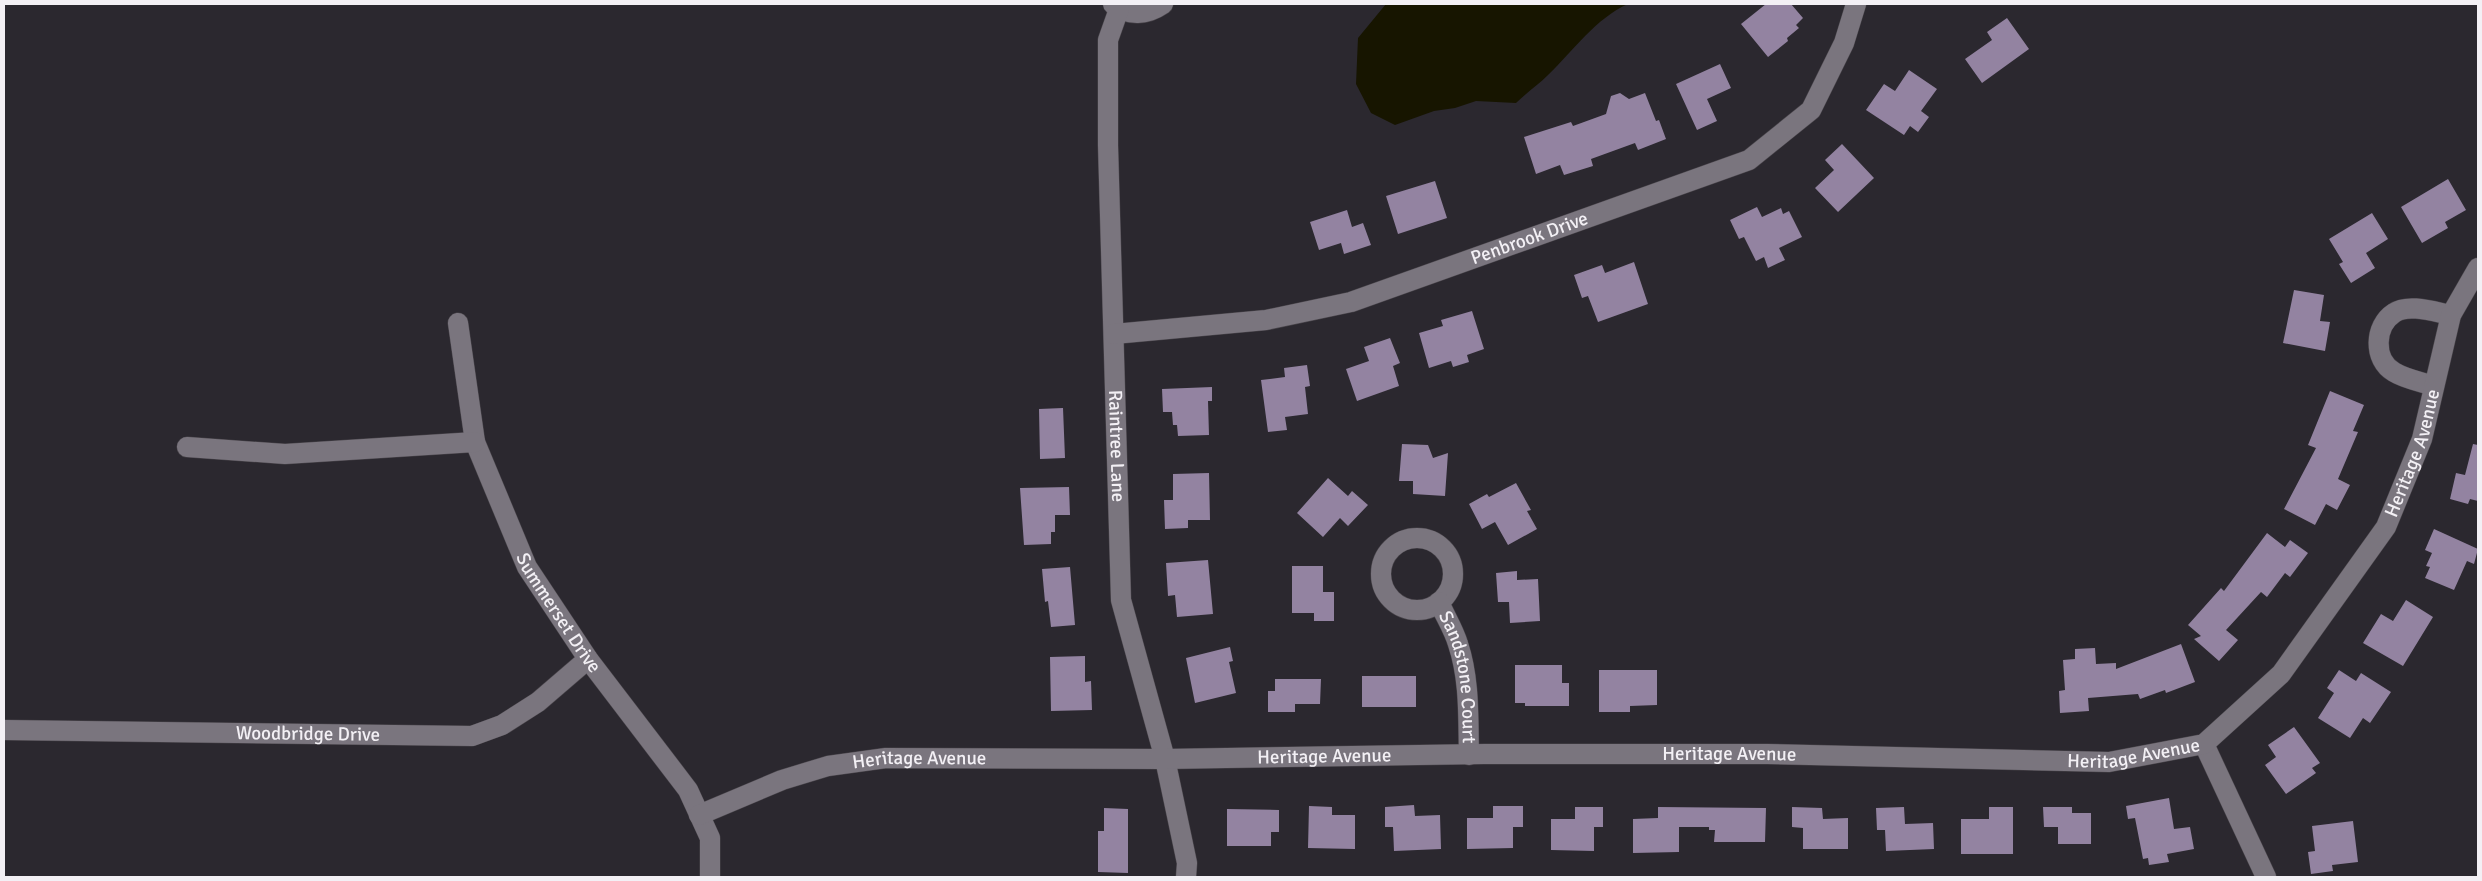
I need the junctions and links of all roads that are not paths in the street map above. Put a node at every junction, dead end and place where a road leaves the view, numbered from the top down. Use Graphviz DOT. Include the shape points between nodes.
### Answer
graph roads {
  1 [pos="1163,4"];
  2 [pos="1856,4"];
  3 [pos="1116,6"];
  4 [pos="2478,268"];
  5 [pos="2451,315"];
  6 [pos="458,323"];
  7 [pos="1114,334"];
  8 [pos="2434,386"];
  9 [pos="475,442"];
  10 [pos="187,447"];
  11 [pos="1439,602"];
  12 [pos="588,659"];
  13 [pos="4,730"];
  14 [pos="2204,744"];
  15 [pos="1469,755"];
  16 [pos="1166,759"];
  17 [pos="699,815"];
  18 [pos="710,877"];
  19 [pos="1186,877"];
  20 [pos="2266,877"];
  1 -- 3 [label="street" via="1143,14 1130,13"];
  2 -- 7 [label="street, Penbrook Drive" via="1844,43 1811,110 1749,160 1351,302 1266,320"];
  3 -- 7 [label="street, Raintree Lane" via="1108,40"];
  4 -- 5 [label="street, Heritage Avenue"];
  5 -- 8 [label="street, Heritage Avenue"];
  5 -- 8 [label="street" via="2407,309 2394,312 2383,325 2378,340 2379,354 2394,373"];
  6 -- 9 [label="street, Summerset Drive"];
  7 -- 16 [label="street, Raintree Lane" via="1121,600"];
  8 -- 14 [label="street, Heritage Avenue" via="2422,439 2386,527 2281,674"];
  9 -- 10 [label="street" via="285,454"];
  9 -- 12 [label="street, Summerset Drive" via="527,567"];
  11 -- 15 [label="street, Sandstone Court" via="1458,643 1463,664 1468,691"];
  12 -- 13 [label="street, Woodbridge Drive" via="502,726 472,736"];
  12 -- 17 [label="street, Summerset Drive" via="688,790"];
  14 -- 15 [label="street, Heritage Avenue" via="2109,762 1767,754"];
  14 -- 20 [label="street"];
  15 -- 16 [label="street, Heritage Avenue"];
  16 -- 17 [label="street, Heritage Avenue" via="886,758 828,766 792,777"];
  16 -- 19 [label="street, Raintree Lane" via="1187,862"];
  17 -- 18 [label="street, Summerset Drive" via="710,838"];
}
